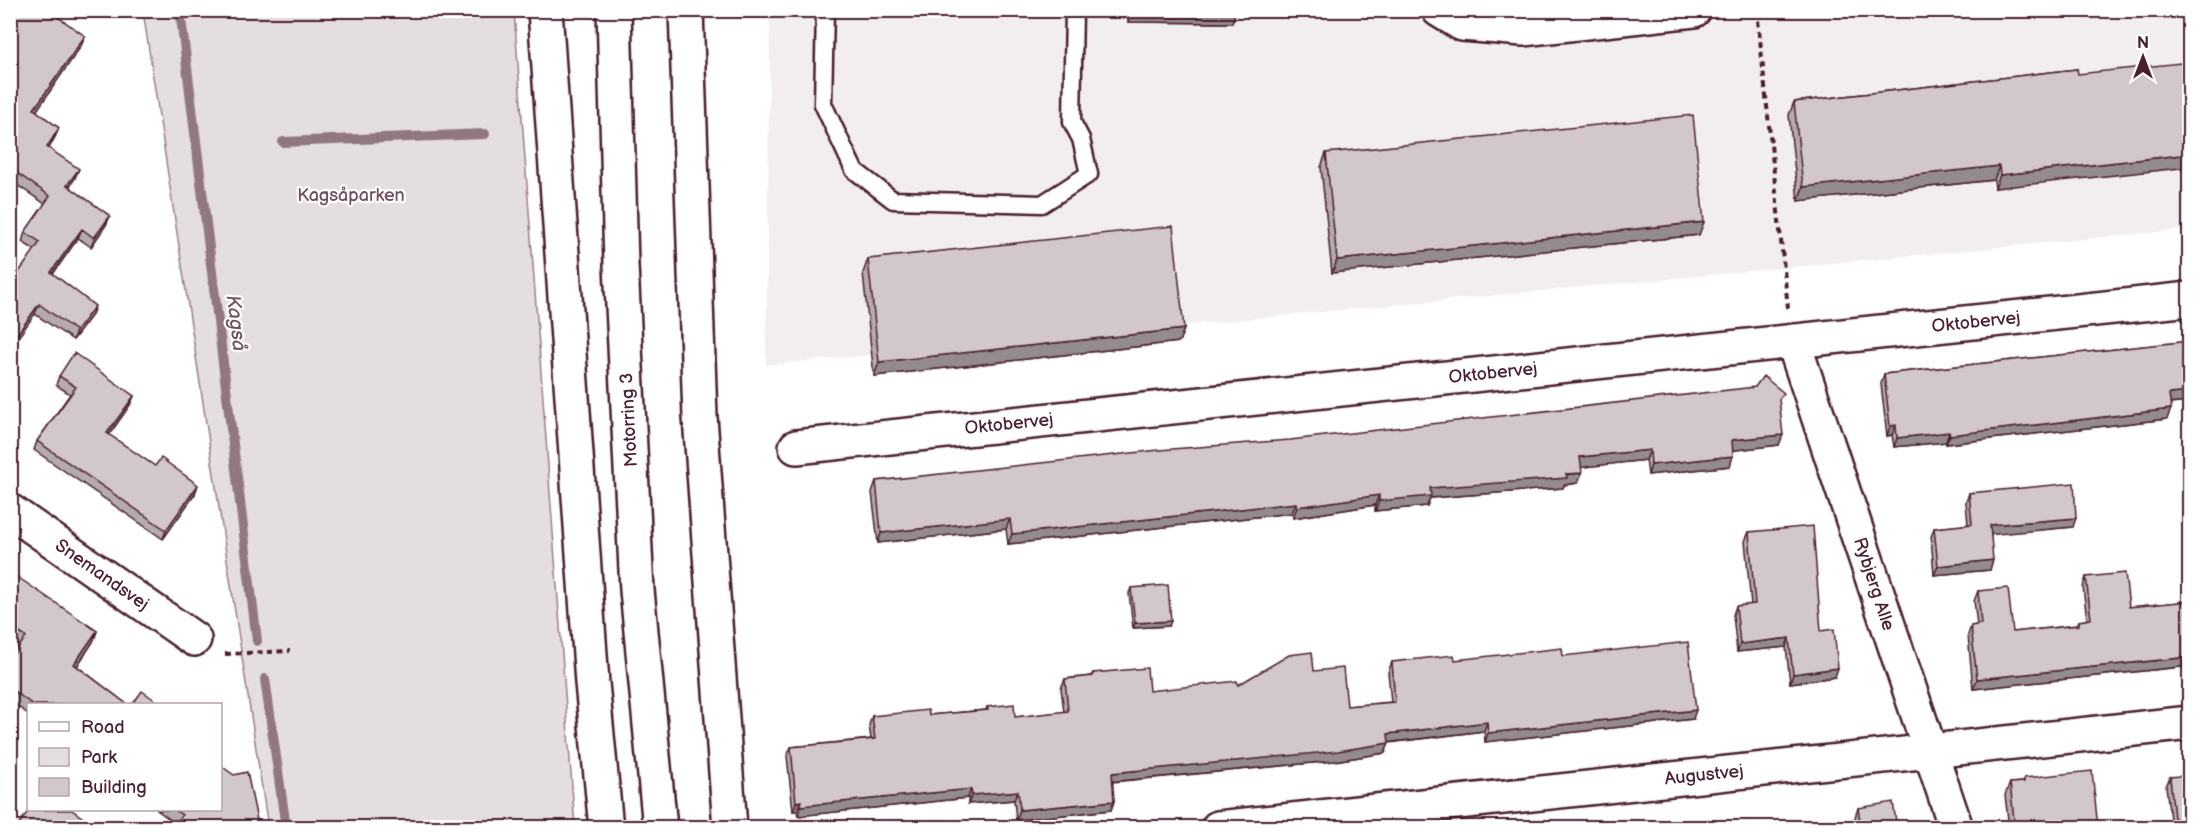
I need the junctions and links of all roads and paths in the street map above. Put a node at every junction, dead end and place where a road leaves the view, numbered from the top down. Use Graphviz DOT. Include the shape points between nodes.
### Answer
graph roads {
  1 [pos="614,10"];
  2 [pos="686,10"];
  3 [pos="825,10"];
  4 [pos="1074,10"];
  5 [pos="1439,10"];
  6 [pos="1694,10"];
  7 [pos="1757,10"];
  8 [pos="1623,15"];
  9 [pos="545,17"];
  10 [pos="2190,299"];
  11 [pos="1793,341"];
  12 [pos="796,447"];
  13 [pos="10,511"];
  14 [pos="194,639"];
  15 [pos="290,651"];
  16 [pos="225,654"];
  17 [pos="2190,723"];
  18 [pos="1930,751"];
  19 [pos="606,828"];
  20 [pos="660,828"];
  21 [pos="730,828"];
  22 [pos="1218,828"];
  23 [pos="1956,828"];
  1 -- 20 [label="main road, Motorring 3" via="637,590"];
  2 -- 21 [label="main road" via="700,417"];
  3 -- 4 [label="lane" via="823,104 854,170 893,200 1042,204 1089,174 1081,139 1072,122"];
  5 -- 8 [label="main road" via="1462,24 1523,29"];
  6 -- 8 [label="main road"];
  7 -- 11 [label="path"];
  9 -- 19 [label="main road" via="592,683"];
  10 -- 11 [label="main road, Oktobervej"];
  11 -- 12 [label="main road, Oktobervej"];
  11 -- 18 [label="main road, Rybjerg Alle"];
  13 -- 14 [label="main road, Snemandsvej"];
  15 -- 16 [label="path"];
  17 -- 18 [label="main road, Augustvej"];
  18 -- 22 [label="main road, Augustvej"];
  18 -- 23 [label="main road, Rybjerg Alle"];
}
